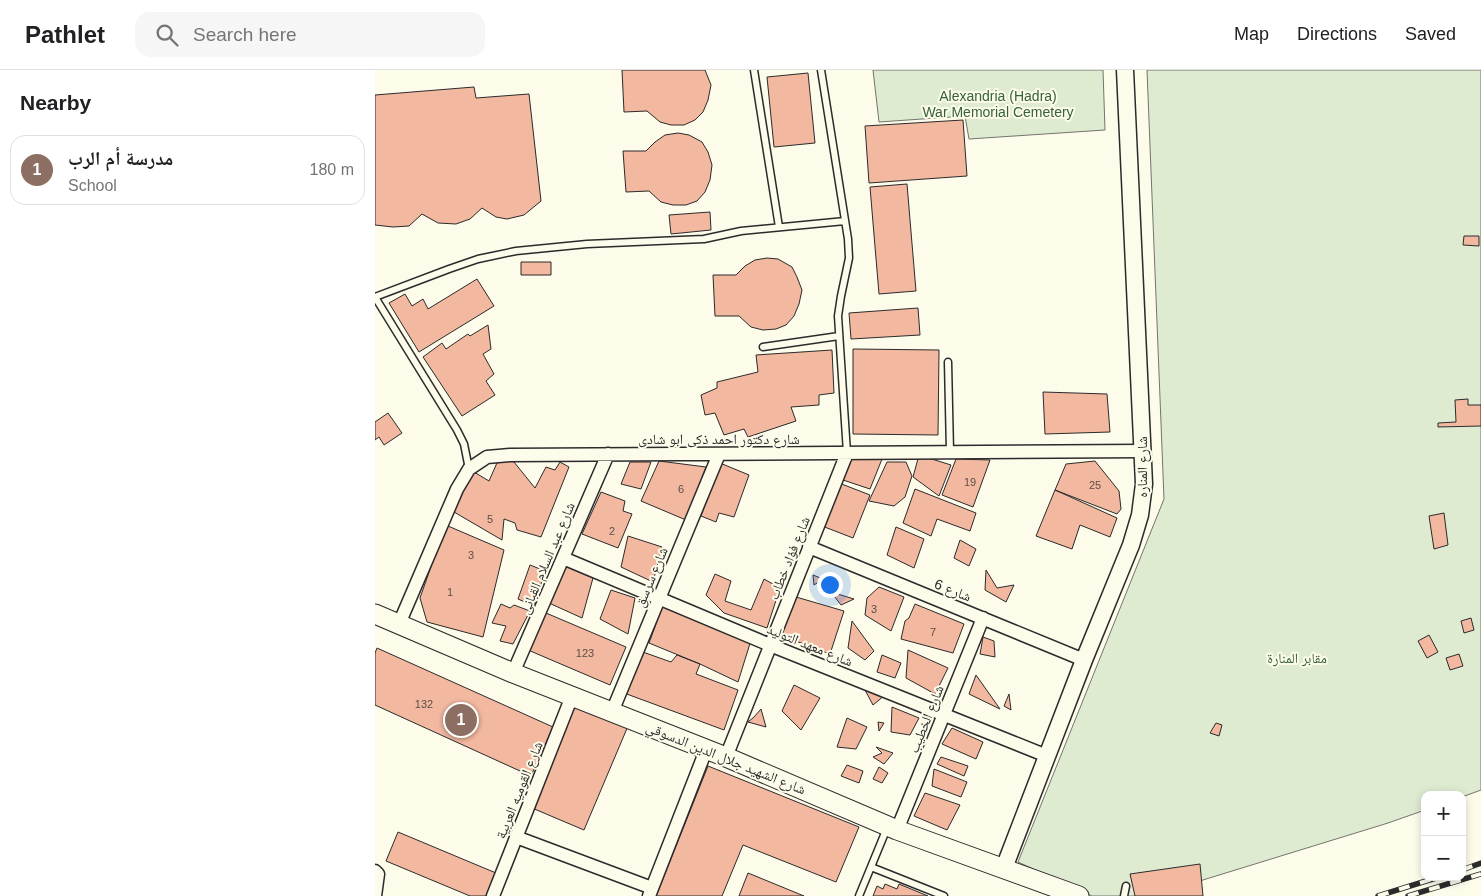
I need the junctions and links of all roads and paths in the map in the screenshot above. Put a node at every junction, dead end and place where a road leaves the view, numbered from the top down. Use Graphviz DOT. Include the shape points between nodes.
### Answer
graph roads {
  1 [pos="754,70"];
  2 [pos="821,70"];
  3 [pos="1125,70"];
  4 [pos="845,220"];
  5 [pos="779,227"];
  6 [pos="375,297"];
  7 [pos="839,336"];
  8 [pos="763,347"];
  9 [pos="948,362"];
  10 [pos="1143,451"];
  11 [pos="950,452"];
  12 [pos="847,453"];
  13 [pos="608,454"];
  14 [pos="719,454"];
  15 [pos="469,470"];
  16 [pos="809,548"];
  17 [pos="563,558"];
  18 [pos="659,598"];
  19 [pos="375,614"];
  20 [pos="983,618"];
  21 [pos="399,624"];
  22 [pos="770,646"];
  23 [pos="1084,660"];
  24 [pos="513,673"];
  25 [pos="572,696"];
  26 [pos="612,712"];
  27 [pos="944,715"];
  28 [pos="707,750"];
  29 [pos="1047,756"];
  30 [pos="726,757"];
  31 [pos="892,828"];
  32 [pos="516,836"];
  33 [pos="871,867"];
  34 [pos="1004,868"];
  35 [pos="375,871"];
  36 [pos="1126,886"];
  37 [pos="651,892"];
  38 [pos="375,896"];
  39 [pos="493,896"];
  40 [pos="859,896"];
  41 [pos="944,896"];
  42 [pos="1079,896"];
  43 [pos="1124,896"];
  1 -- 5 [label="lane"];
  2 -- 4 [label="lane"];
  3 -- 10 [label="street, شارع المناره"];
  4 -- 5 [label="lane"];
  4 -- 7 [label="lane" via="849,258 838,316"];
  5 -- 6 [label="lane" via="704,239 516,251 478,259"];
  6 -- 15 [label="lane" via="457,430 464,444"];
  7 -- 8 [label="lane"];
  7 -- 12 [label="lane"];
  9 -- 11 [label="lane"];
  10 -- 11 [label="street, شارع دكتور احمد ذكى ابو شادى"];
  10 -- 23 [label="street, شارع المناره" via="1144,484 1136,530"];
  11 -- 12 [label="street, شارع دكتور احمد ذكى ابو شادى"];
  12 -- 14 [label="street, شارع دكتور احمد ذكى ابو شادى"];
  12 -- 16 [label="street, شارع فؤاد خطاب"];
  13 -- 14 [label="street, شارع دكتور احمد ذكى ابو شادى"];
  13 -- 15 [label="street, شارع دكتور احمد ذكى ابو شادى" via="487,457"];
  13 -- 17 [label="street, شارع عبد السلام القبانى"];
  14 -- 18 [label="street, شارع سرسق"];
  15 -- 21 [label="street, شارع دكتور احمد ذكى ابو شادى" via="457,489"];
  16 -- 20 [label="street, شارع 6"];
  16 -- 22 [label="street, شارع فؤاد خطاب"];
  17 -- 18 [label="street, شارع معهد التوليد"];
  17 -- 24 [label="street, شارع عبد السلام القبانى"];
  18 -- 22 [label="street, شارع معهد التوليد"];
  18 -- 26 [label="street, شارع سرسق"];
  19 -- 21 [label="main road, شارع الشهيد جلال الدين الدسوقي"];
  20 -- 23 [label="street, شارع 6"];
  20 -- 27 [label="street, شارع الخطيب"];
  21 -- 24 [label="main road, شارع الشهيد جلال الدين الدسوقي"];
  22 -- 27 [label="street, شارع معهد التوليد"];
  22 -- 30 [label="street, شارع فؤاد خطاب"];
  23 -- 29 [label="street, شارع المناره"];
  24 -- 25 [label="main road, شارع الشهيد جلال الدين الدسوقي"];
  25 -- 26 [label="main road, شارع الشهيد جلال الدين الدسوقي"];
  25 -- 32 [label="street, شارع القوميه العربية"];
  26 -- 28 [label="main road, شارع الشهيد جلال الدين الدسوقي"];
  27 -- 29 [label="street, شارع معهد التوليد"];
  27 -- 31 [label="street, شارع الخطيب"];
  28 -- 30 [label="main road, شارع الشهيد جلال الدين الدسوقي"];
  28 -- 37 [label="street"];
  29 -- 34 [label="street, شارع المناره"];
  30 -- 31 [label="main road, شارع الشهيد جلال الدين الدسوقي"];
  31 -- 33 [label="lane"];
  31 -- 34 [label="main road, شارع الشهيد جلال الدين الدسوقي"];
  32 -- 37 [label="street"];
  32 -- 39 [label="street, شارع القوميه العربية"];
  33 -- 40 [label="lane"];
  33 -- 41 [label="lane"];
  34 -- 42 [label="main road, شارع الشهيد جلال الدين الدسوقي"];
  35 -- 38 [label="street" via="378,874"];
  36 -- 43 [label="lane"];
}
